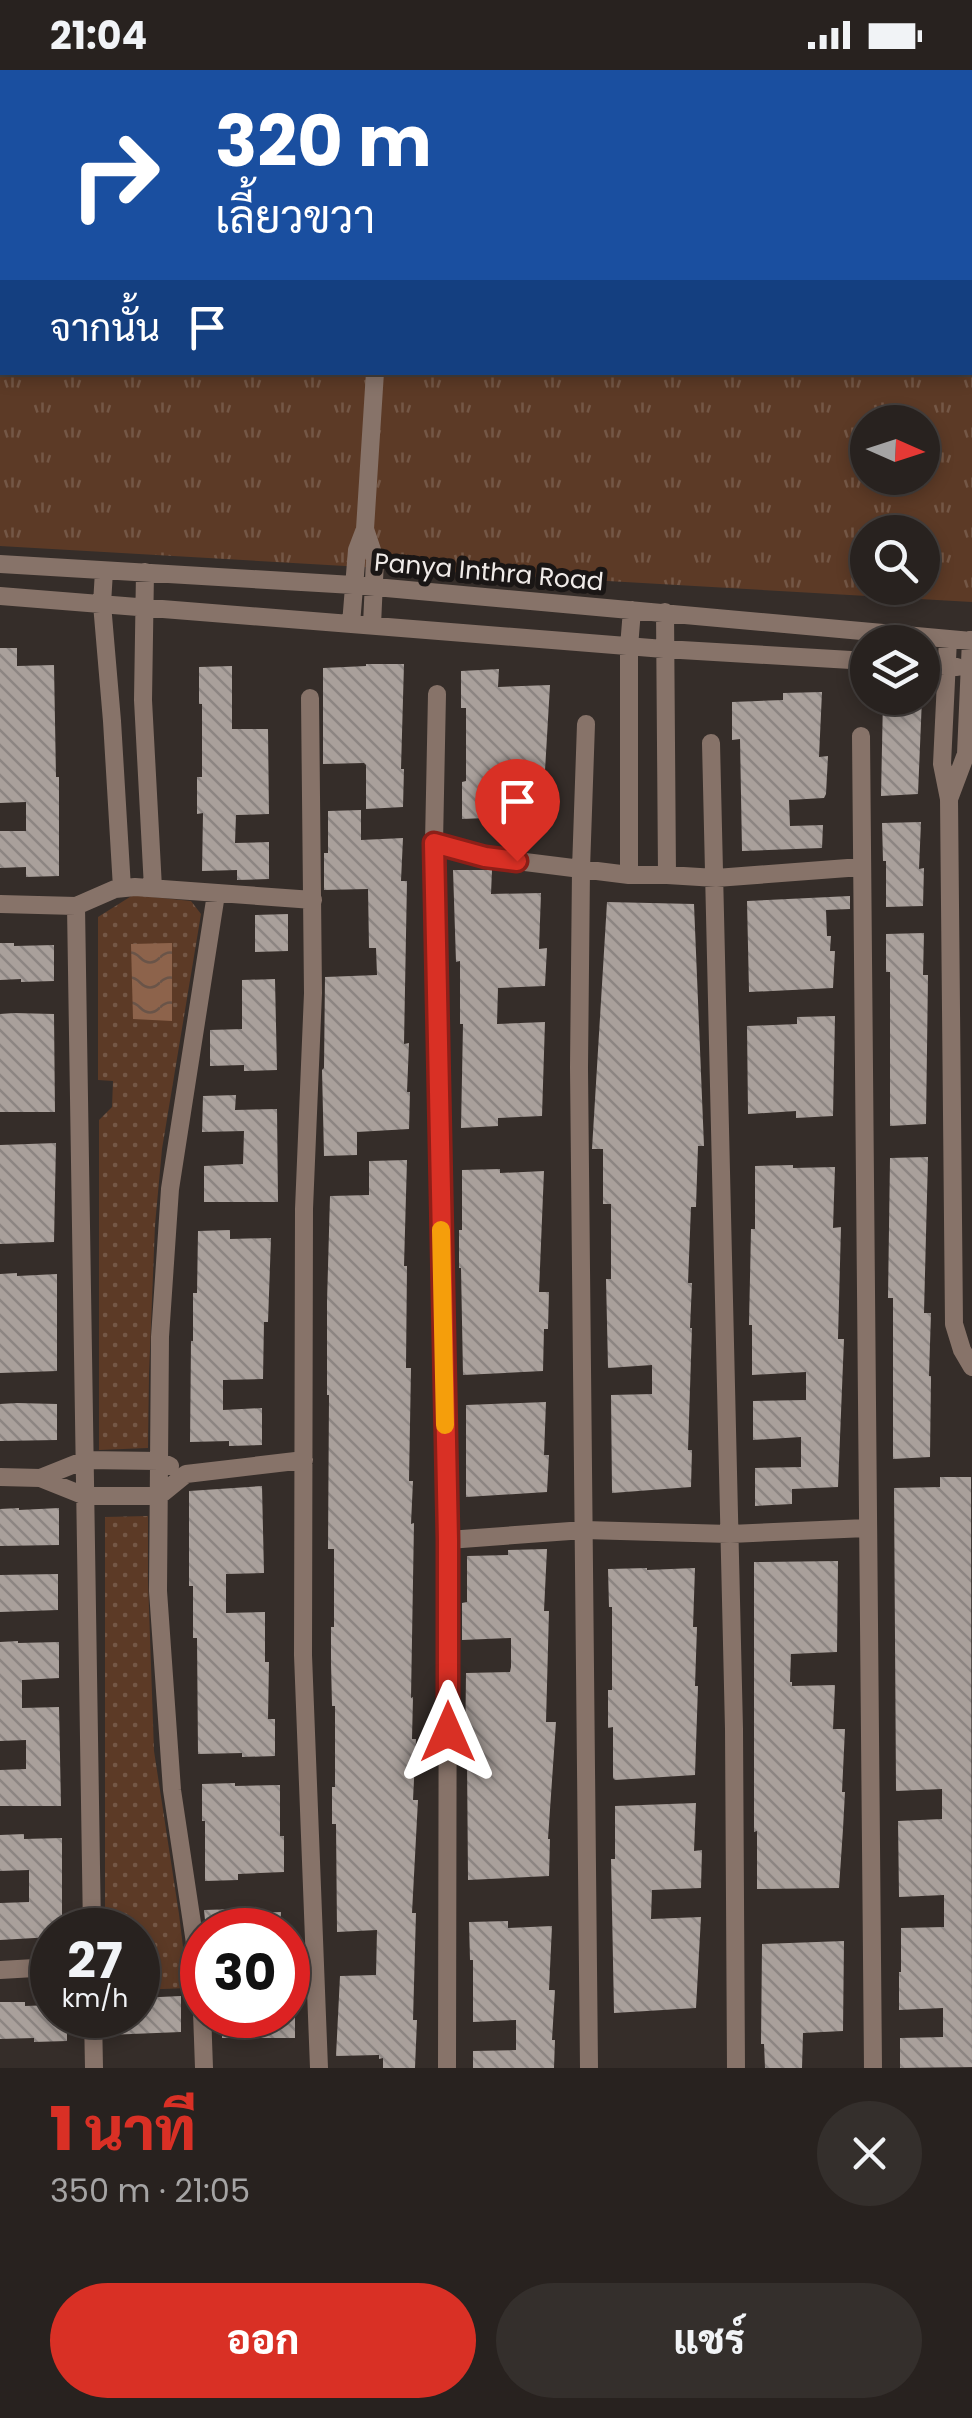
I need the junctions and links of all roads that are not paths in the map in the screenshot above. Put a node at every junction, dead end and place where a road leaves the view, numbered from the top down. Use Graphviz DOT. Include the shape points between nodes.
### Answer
graph roads {
  1 [pos="375,375"];
  2 [pos="365,529"];
  3 [pos="0,564"];
  4 [pos="104,570"];
  5 [pos="146,572"];
  6 [pos="353,585"];
  7 [pos="375,588"];
  8 [pos="0,596"];
  9 [pos="102,604"];
  10 [pos="144,608"];
  11 [pos="632,610"];
  12 [pos="665,612"];
  13 [pos="351,624"];
  14 [pos="372,626"];
  15 [pos="948,639"];
  16 [pos="972,640"];
  17 [pos="629,647"];
  18 [pos="664,650"];
  19 [pos="850,660"];
  20 [pos="940,666"];
  21 [pos="946,666"];
  22 [pos="970,668"];
  23 [pos="438,694"];
  24 [pos="310,698"];
  25 [pos="586,724"];
  26 [pos="861,736"];
  27 [pos="711,743"];
  28 [pos="145,762"];
  29 [pos="115,766"];
  30 [pos="949,799"];
  31 [pos="434,843"];
  32 [pos="861,868"];
  33 [pos="581,870"];
  34 [pos="668,874"];
  35 [pos="629,875"];
  36 [pos="716,878"];
  37 [pos="122,888"];
  38 [pos="153,888"];
  39 [pos="216,894"];
  40 [pos="313,900"];
  41 [pos="0,904"];
  42 [pos="76,906"];
  43 [pos="972,1367"];
  44 [pos="85,1460"];
  45 [pos="304,1460"];
  46 [pos="159,1461"];
  47 [pos="186,1474"];
  48 [pos="0,1477"];
  49 [pos="40,1478"];
  50 [pos="85,1496"];
  51 [pos="159,1496"];
  52 [pos="868,1528"];
  53 [pos="584,1530"];
  54 [pos="730,1534"];
  55 [pos="448,1540"];
  56 [pos="92,1908"];
  57 [pos="190,1908"];
  58 [pos="313,1964"];
  59 [pos="310,1965"];
  60 [pos="30,1968"];
  61 [pos="0,1970"];
  62 [pos="93,2038"];
  63 [pos="203,2038"];
  64 [pos="94,2068"];
  65 [pos="204,2068"];
  66 [pos="319,2068"];
  67 [pos="447,2068"];
  68 [pos="589,2068"];
  69 [pos="736,2068"];
  70 [pos="873,2068"];
  1 -- 2 [label="street"];
  2 -- 6 [label="street"];
  2 -- 7 [label="street"];
  3 -- 4 [label="street, Panya Inthra Road"];
  4 -- 5 [label="street, Panya Inthra Road"];
  4 -- 9 [label="street"];
  5 -- 6 [label="street, Panya Inthra Road"];
  5 -- 10 [label="street"];
  6 -- 7 [label="street, Panya Inthra Road"];
  6 -- 13 [label="street"];
  7 -- 11 [label="street, Panya Inthra Road"];
  7 -- 14 [label="street"];
  8 -- 9 [label="street"];
  9 -- 10 [label="street"];
  9 -- 29 [label="street"];
  10 -- 13 [label="street"];
  10 -- 28 [label="street"];
  11 -- 12 [label="street, Panya Inthra Road"];
  11 -- 17 [label="street"];
  12 -- 15 [label="street, Panya Inthra Road"];
  12 -- 18 [label="street"];
  13 -- 14 [label="street"];
  14 -- 17 [label="street"];
  15 -- 16 [label="street, Panya Inthra Road"];
  15 -- 21 [label="street"];
  16 -- 22 [label="street"];
  17 -- 18 [label="street"];
  17 -- 35 [label="street"];
  18 -- 19 [label="street"];
  18 -- 34 [label="street"];
  20 -- 21 [label="street"];
  21 -- 22 [label="street"];
  21 -- 30 [label="street" via="942,764"];
  22 -- 30 [label="street" via="966,754"];
  23 -- 31 [label="street"];
  24 -- 40 [label="street"];
  25 -- 33 [label="street"];
  26 -- 32 [label="street"];
  27 -- 36 [label="street"];
  28 -- 29 [label="street"];
  28 -- 38 [label="street"];
  29 -- 37 [label="street"];
  30 -- 43 [label="street" via="954,1324"];
  31 -- 33 [label="street"];
  31 -- 55 [label="street"];
  32 -- 36 [label="street"];
  32 -- 52 [label="street"];
  33 -- 35 [label="street"];
  33 -- 53 [label="street"];
  34 -- 35 [label="street"];
  34 -- 36 [label="street"];
  36 -- 54 [label="street"];
  37 -- 38 [label="street"];
  37 -- 42 [label="street"];
  38 -- 39 [label="street"];
  39 -- 40 [label="street"];
  39 -- 46 [label="street" via="170,1190"];
  40 -- 45 [label="street"];
  41 -- 42 [label="street"];
  42 -- 44 [label="street"];
  44 -- 46 [label="street"];
  44 -- 49 [label="street"];
  44 -- 50 [label="street"];
  45 -- 47 [label="street"];
  45 -- 58 [label="street"];
  46 -- 47 [label="street"];
  46 -- 51 [label="street"];
  47 -- 51 [label="street"];
  48 -- 49 [label="street"];
  49 -- 50 [label="street"];
  50 -- 51 [label="street"];
  50 -- 56 [label="street"];
  51 -- 57 [label="street" via="165,1705"];
  52 -- 54 [label="street"];
  52 -- 70 [label="street"];
  53 -- 54 [label="street"];
  53 -- 55 [label="street"];
  53 -- 68 [label="street"];
  54 -- 69 [label="street"];
  55 -- 67 [label="street"];
  58 -- 59 [label="street"];
  58 -- 66 [label="street"];
  60 -- 61 [label="street"];
  62 -- 64 [label="street"];
  63 -- 65 [label="street"];
}
